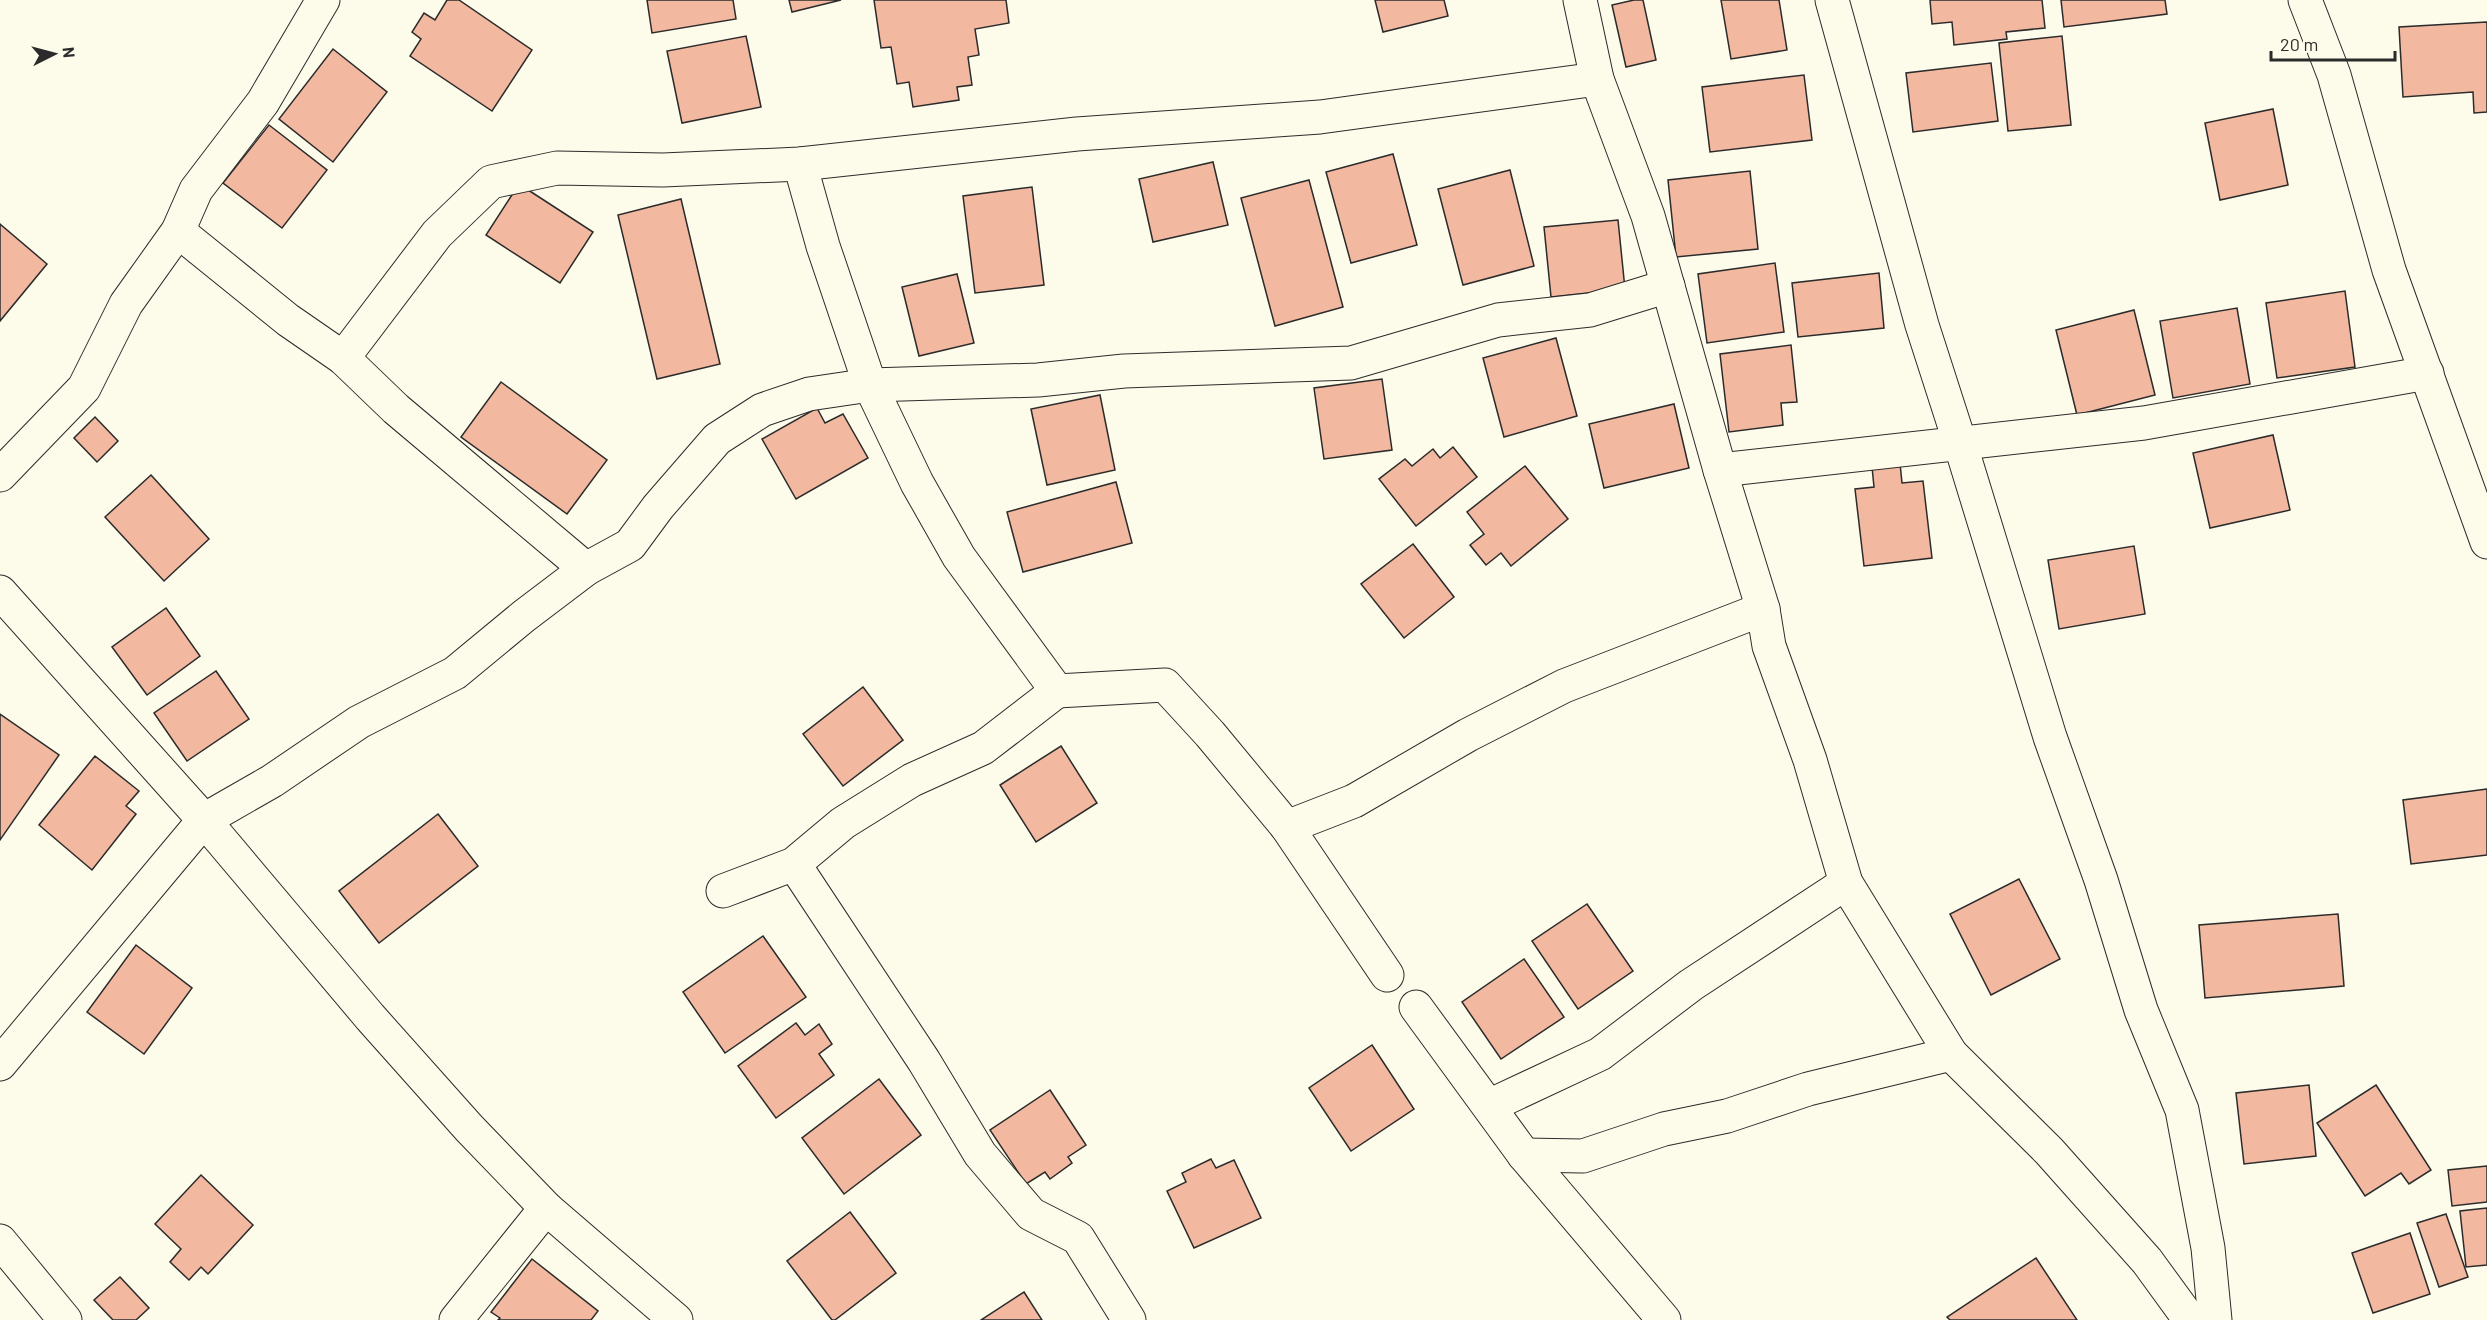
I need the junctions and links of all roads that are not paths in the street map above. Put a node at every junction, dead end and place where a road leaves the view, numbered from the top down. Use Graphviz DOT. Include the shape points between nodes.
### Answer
graph roads {
  1 [pos="323,0"];
  2 [pos="1580,0"];
  3 [pos="1832,0"];
  4 [pos="2305,0"];
  5 [pos="1597,79"];
  6 [pos="800,164"];
  7 [pos="178,231"];
  8 [pos="1668,286"];
  9 [pos="343,358"];
  10 [pos="2427,373"];
  11 [pos="870,385"];
  12 [pos="1960,443"];
  13 [pos="1720,470"];
  14 [pos="0,475"];
  15 [pos="2487,542"];
  16 [pos="586,569"];
  17 [pos="0,592"];
  18 [pos="1763,609"];
  19 [pos="1057,691"];
  20 [pos="204,820"];
  21 [pos="1287,827"];
  22 [pos="794,864"];
  23 [pos="1846,883"];
  24 [pos="723,891"];
  25 [pos="1387,975"];
  26 [pos="1416,1007"];
  27 [pos="1951,1054"];
  28 [pos="0,1064"];
  29 [pos="1489,1106"];
  30 [pos="1524,1155"];
  31 [pos="546,1208"];
  32 [pos="0,1241"];
  33 [pos="58,1318"];
  34 [pos="456,1320"];
  35 [pos="676,1320"];
  36 [pos="1129,1320"];
  37 [pos="1664,1320"];
  38 [pos="2190,1320"];
  39 [pos="2215,1320"];
  1 -- 7 [label="street" via="263,102 196,190"];
  2 -- 5 [label="street"];
  3 -- 12 [label="street" via="1922,325"];
  4 -- 10 [label="street" via="2334,75 2389,270"];
  5 -- 6 [label="street" via="1320,117 1077,135"];
  5 -- 8 [label="street" via="1648,216"];
  6 -- 9 [label="street" via="663,170 557,168 491,182 437,234"];
  6 -- 11 [label="street"];
  7 -- 9 [label="street" via="288,320"];
  7 -- 14 [label="street" via="126,304 84,388"];
  8 -- 11 [label="street" via="1590,310 1498,320 1351,363"];
  8 -- 13 [label="street"];
  9 -- 16 [label="street" via="405,417"];
  10 -- 12 [label="street" via="2144,423"];
  10 -- 15 [label="street"];
  11 -- 16 [label="street" via="800,397 762,410 726,433 658,507 630,545"];
  11 -- 19 [label="street" via="917,483 959,557"];
  12 -- 13 [label="street"];
  12 -- 39 [label="street" via="2050,737 2101,880 2141,1010 2182,1110 2208,1248"];
  13 -- 18 [label="street"];
  16 -- 20 [label="street" via="455,673 359,722 272,782"];
  17 -- 20 [label="street"];
  18 -- 21 [label="street" via="1564,687 1468,735 1354,801"];
  18 -- 23 [label="street" via="1769,646 1810,760"];
  19 -- 21 [label="street" via="1165,685"];
  19 -- 22 [label="street" via="983,748 912,780 843,823"];
  20 -- 28 [label="street"];
  20 -- 31 [label="street" via="370,1017"];
  21 -- 25 [label="street"];
  22 -- 24 [label="street"];
  22 -- 36 [label="street" via="924,1061 980,1154 1031,1214 1078,1238"];
  23 -- 27 [label="street"];
  23 -- 29 [label="street" via="1691,985 1600,1054"];
  26 -- 29 [label="street"];
  27 -- 30 [label="street" via="1808,1089 1583,1156"];
  27 -- 38 [label="street" via="2056,1159 2147,1261"];
  29 -- 30 [label="street"];
  30 -- 37 [label="street"];
  31 -- 34 [label="street"];
  31 -- 35 [label="street"];
  32 -- 33 [label="street"];
}
